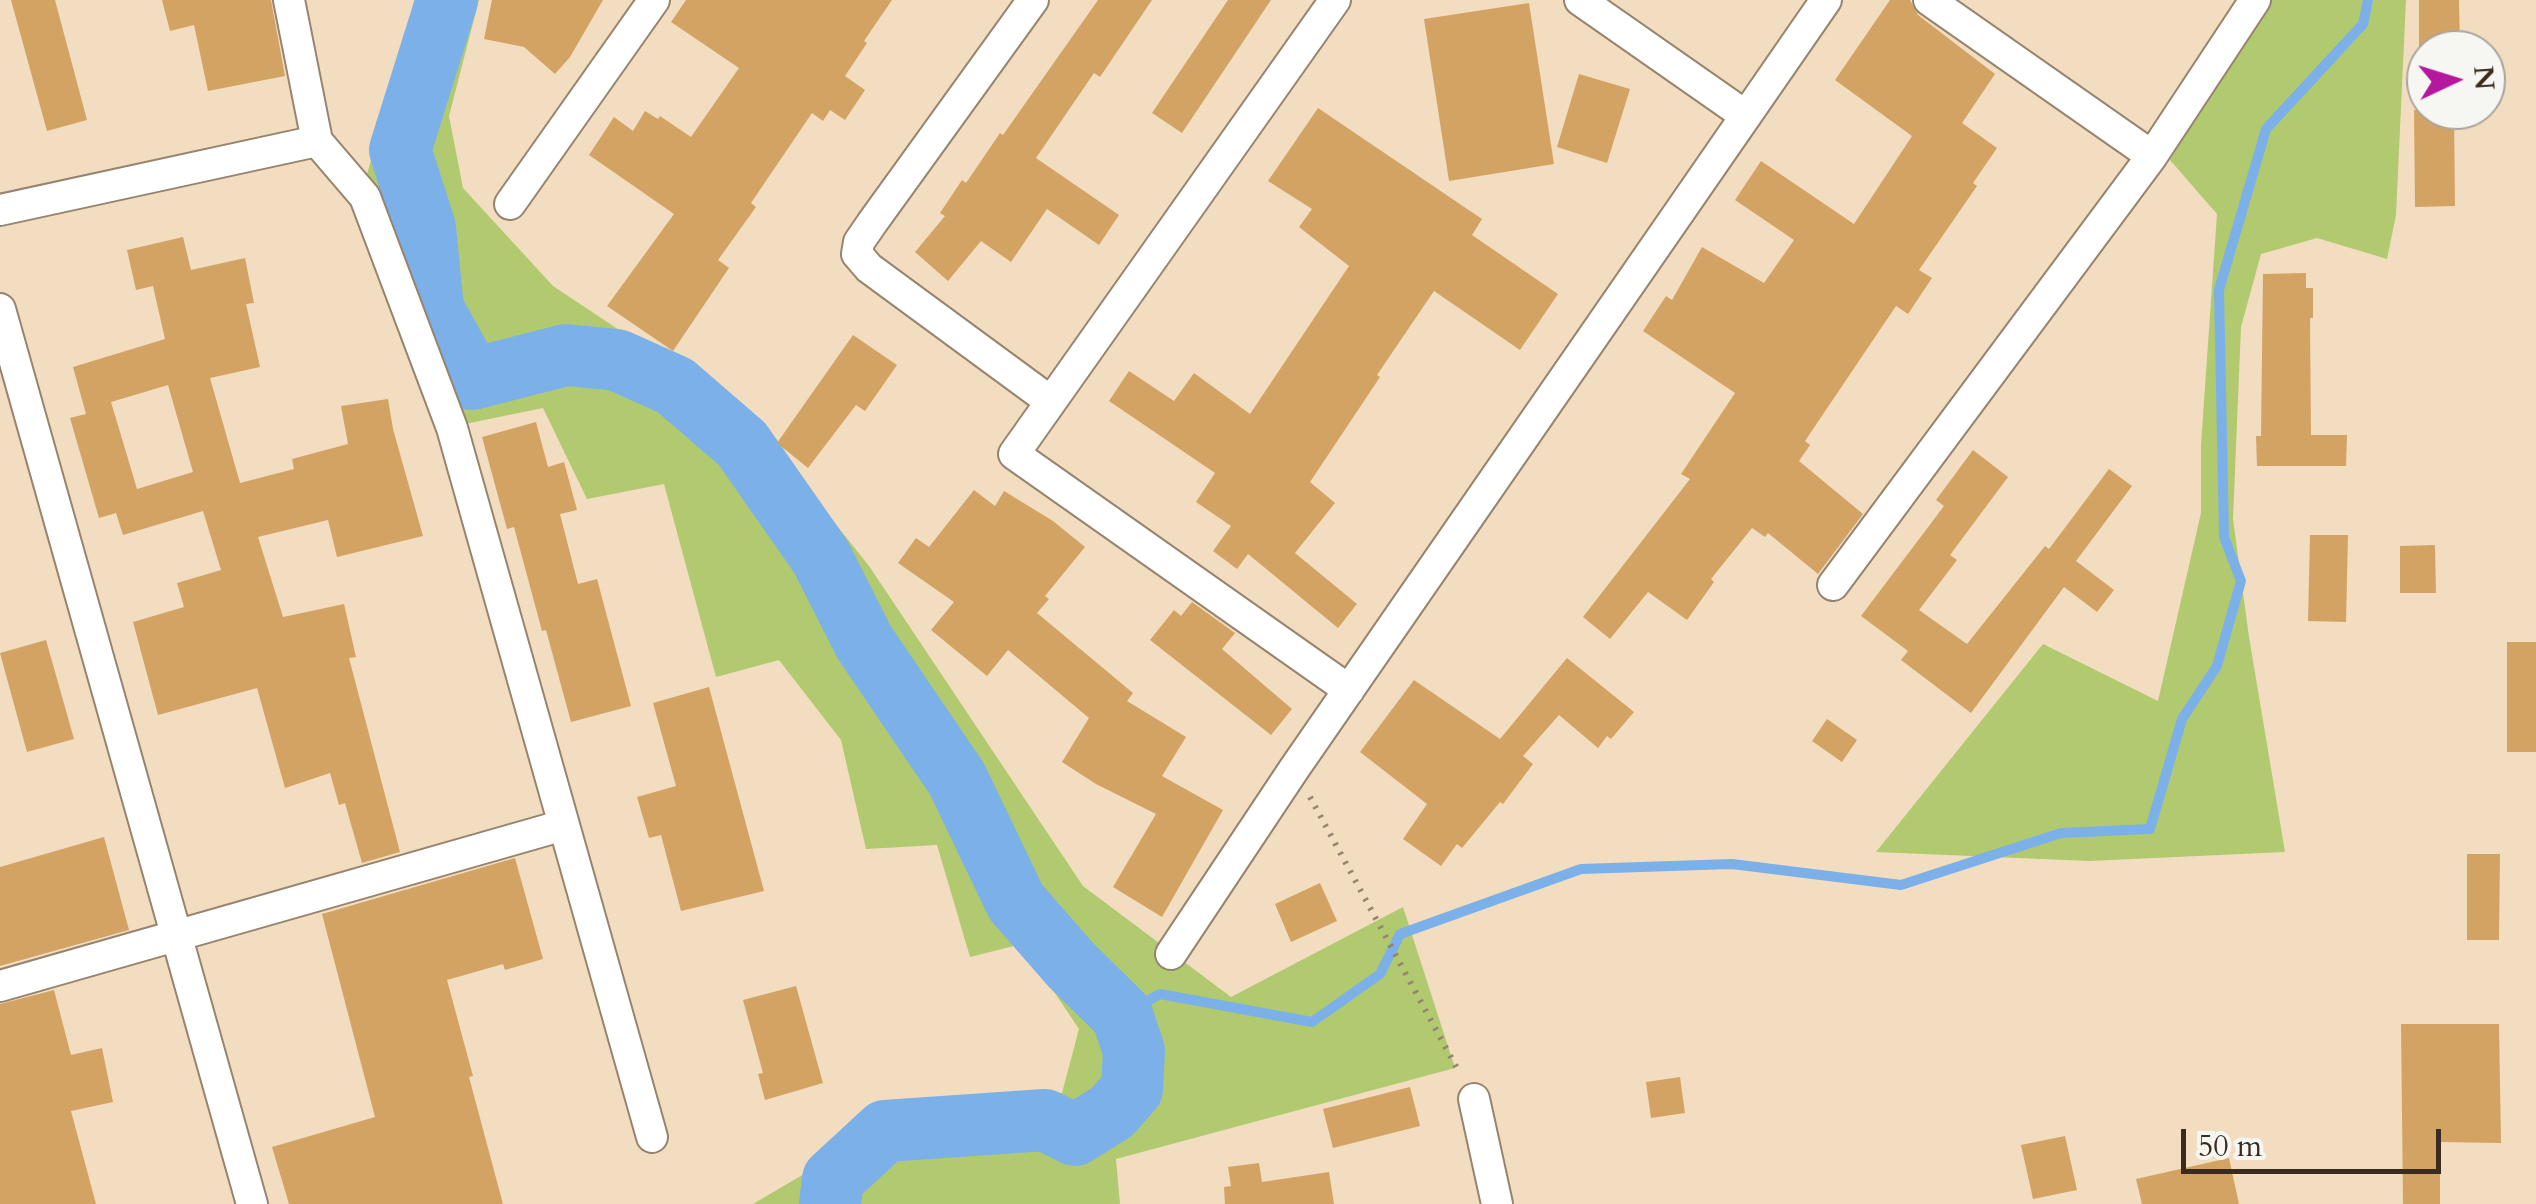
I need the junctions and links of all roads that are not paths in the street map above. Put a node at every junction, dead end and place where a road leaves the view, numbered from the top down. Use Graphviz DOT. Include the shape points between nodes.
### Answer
graph roads {
  1 [pos="288,0"];
  2 [pos="654,0"];
  3 [pos="1033,0"];
  4 [pos="1335,0"];
  5 [pos="1580,0"];
  6 [pos="1826,0"];
  7 [pos="1929,0"];
  8 [pos="2255,0"];
  9 [pos="1746,116"];
  10 [pos="317,141"];
  11 [pos="2152,156"];
  12 [pos="510,204"];
  13 [pos="0,210"];
  14 [pos="0,308"];
  15 [pos="1050,401"];
  16 [pos="1833,585"];
  17 [pos="1348,690"];
  18 [pos="564,825"];
  19 [pos="176,935"];
  20 [pos="1172,954"];
  21 [pos="0,986"];
  22 [pos="1474,1099"];
  23 [pos="652,1137"];
  24 [pos="252,1204"];
  25 [pos="1497,1204"];
  1 -- 10 [label="street"];
  2 -- 12 [label="street"];
  3 -- 15 [label="street" via="872,223 857,254"];
  4 -- 15 [label="street"];
  5 -- 9 [label="street"];
  6 -- 9 [label="street"];
  7 -- 11 [label="street"];
  8 -- 11 [label="street"];
  9 -- 17 [label="street"];
  10 -- 13 [label="street"];
  10 -- 18 [label="street" via="365,198 452,428"];
  11 -- 16 [label="street"];
  14 -- 19 [label="street"];
  15 -- 17 [label="street" via="1015,449 1017,459"];
  17 -- 20 [label="street"];
  18 -- 19 [label="street"];
  18 -- 23 [label="street"];
  19 -- 21 [label="street"];
  19 -- 24 [label="street"];
  22 -- 25 [label="street"];
}
